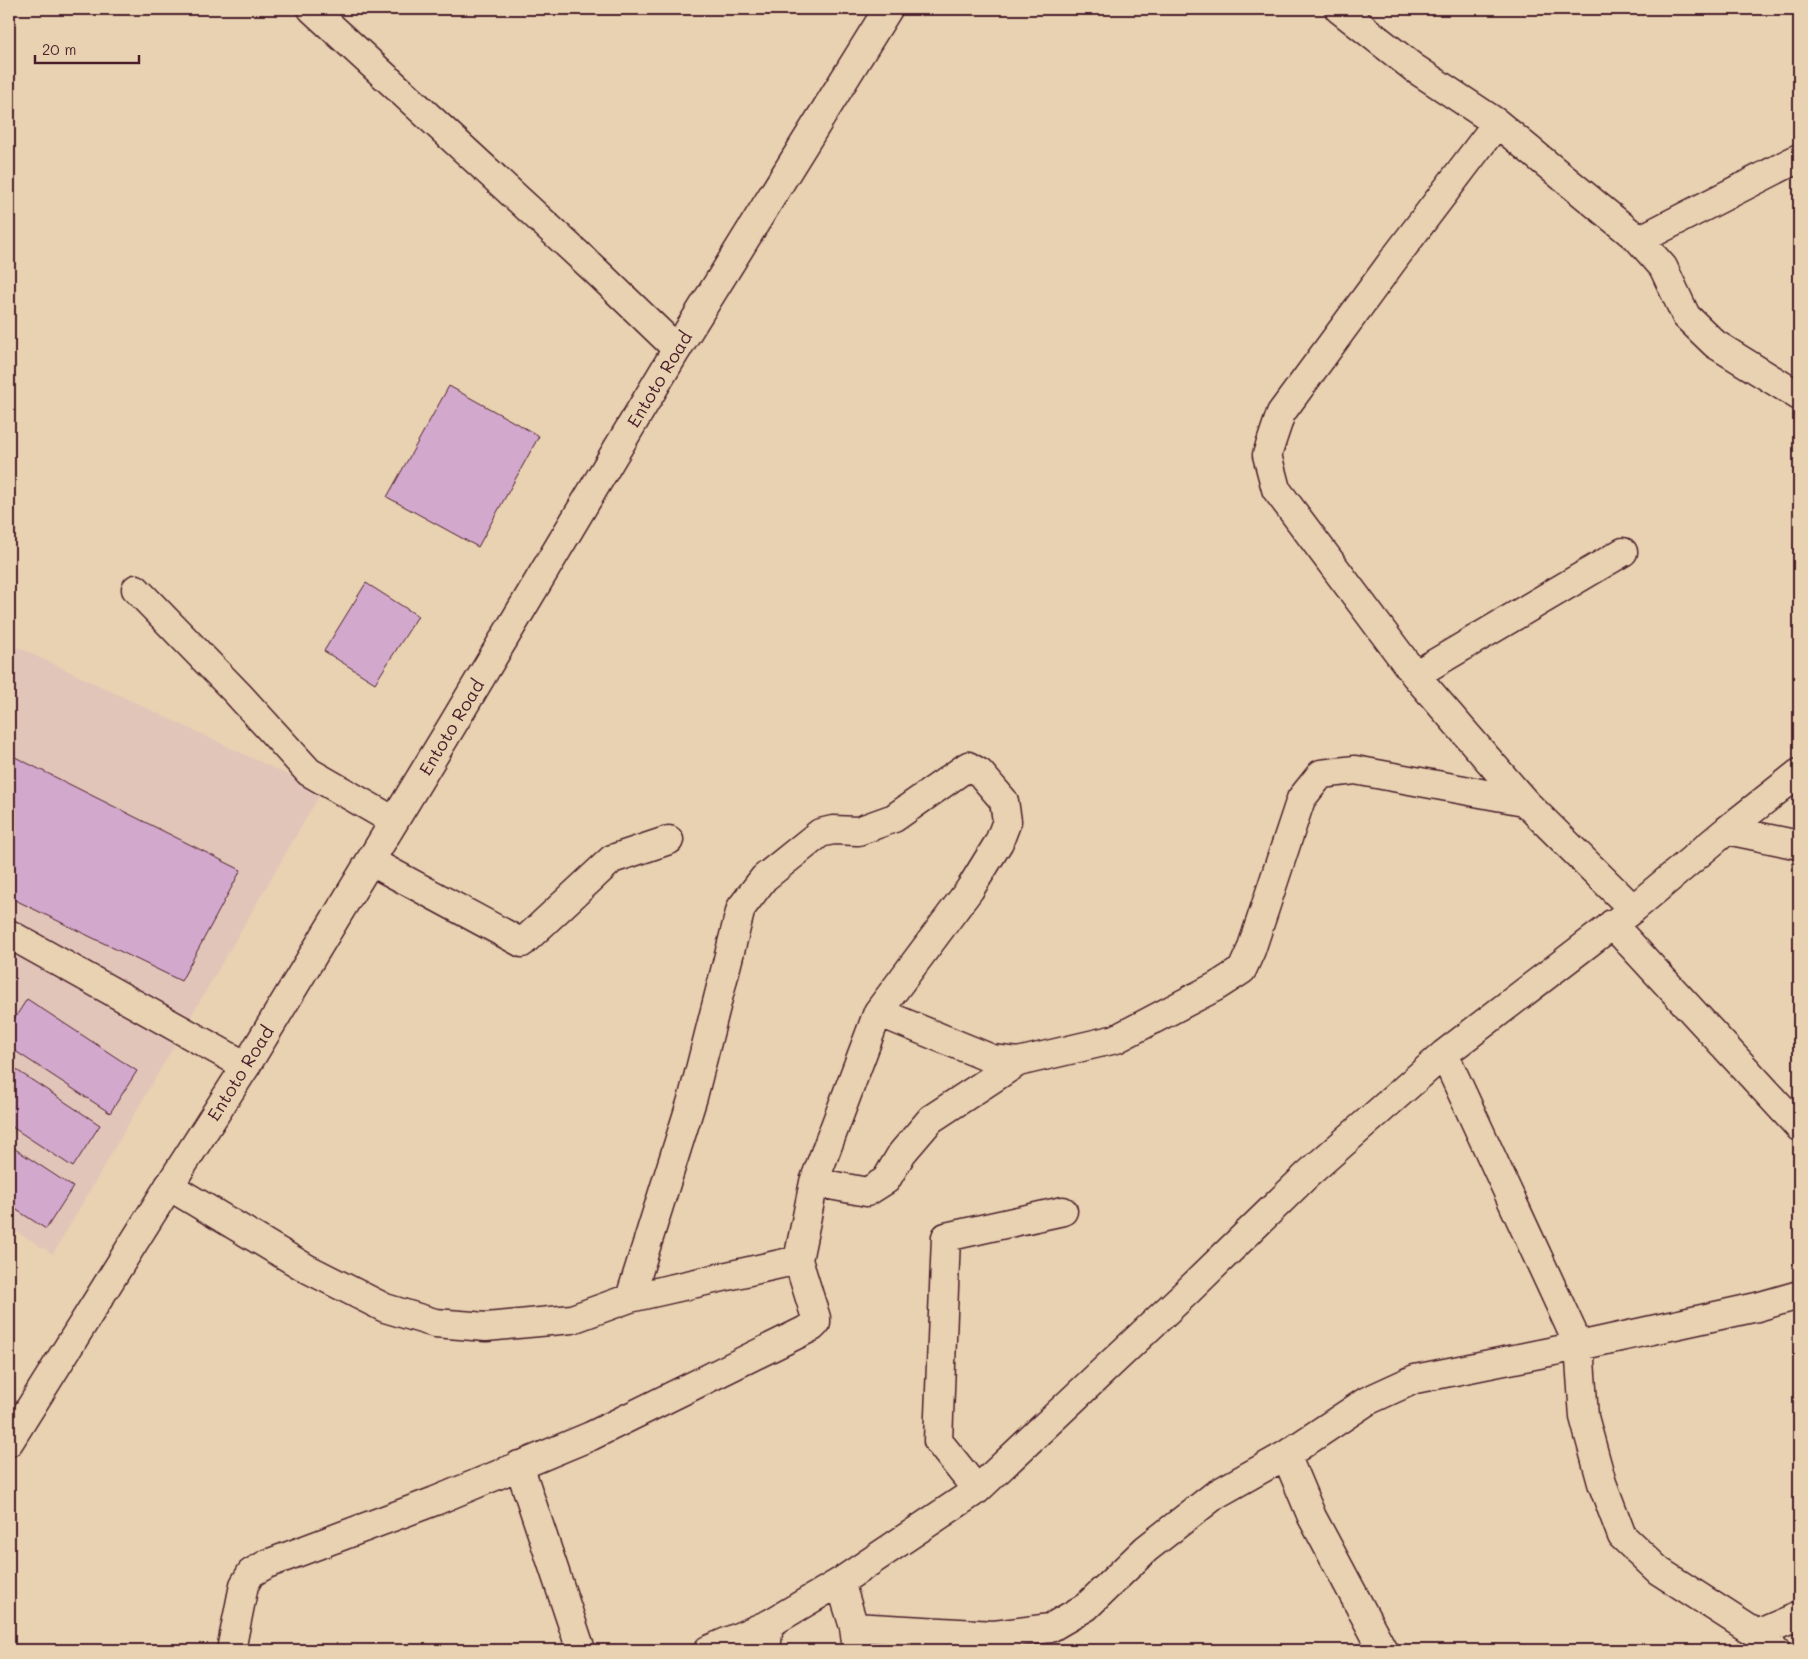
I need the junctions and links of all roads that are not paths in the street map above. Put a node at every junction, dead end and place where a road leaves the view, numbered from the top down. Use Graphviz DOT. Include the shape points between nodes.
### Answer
graph roads {
  1 [pos="312,9"];
  2 [pos="888,9"];
  3 [pos="1339,9"];
  4 [pos="1497,123"];
  5 [pos="1799,158"];
  6 [pos="1638,240"];
  7 [pos="677,349"];
  8 [pos="1799,396"];
  9 [pos="1623,552"];
  10 [pos="136,589"];
  11 [pos="1416,675"];
  12 [pos="1799,773"];
  13 [pos="1524,801"];
  14 [pos="394,822"];
  15 [pos="1726,830"];
  16 [pos="669,840"];
  17 [pos="1799,845"];
  18 [pos="370,861"];
  19 [pos="1622,917"];
  20 [pos="9,934"];
  21 [pos="878,1012"];
  22 [pos="1444,1054"];
  23 [pos="1018,1062"];
  24 [pos="246,1066"];
  25 [pos="1799,1127"];
  26 [pos="814,1182"];
  27 [pos="169,1186"];
  28 [pos="1063,1211"];
  29 [pos="798,1260"];
  30 [pos="1799,1295"];
  31 [pos="630,1298"];
  32 [pos="1579,1346"];
  33 [pos="9,1442"];
  34 [pos="1286,1455"];
  35 [pos="519,1465"];
  36 [pos="977,1490"];
  37 [pos="840,1582"];
  38 [pos="1799,1616"];
  39 [pos="767,1637"];
  40 [pos="855,1639"];
  41 [pos="1766,1642"];
  42 [pos="231,1650"];
  43 [pos="581,1650"];
  44 [pos="708,1650"];
  45 [pos="1383,1650"];
  1 -- 7 [label="street"];
  2 -- 7 [label="street, Entoto Road"];
  3 -- 4 [label="street" via="1414,68"];
  4 -- 6 [label="street"];
  4 -- 11 [label="street" via="1281,413 1267,456 1276,489"];
  5 -- 6 [label="street"];
  6 -- 8 [label="street" via="1663,267 1686,316 1715,344"];
  7 -- 14 [label="street, Entoto Road"];
  9 -- 11 [label="street"];
  10 -- 14 [label="street" via="310,772"];
  11 -- 13 [label="street"];
  12 -- 15 [label="street"];
  13 -- 19 [label="street"];
  13 -- 23 [label="street" via="1355,770 1321,774 1301,799 1242,970 1116,1039"];
  14 -- 18 [label="street, Entoto Road"];
  15 -- 17 [label="street"];
  15 -- 19 [label="street"];
  16 -- 18 [label="street" via="612,859 522,943"];
  18 -- 24 [label="street, Entoto Road"];
  19 -- 22 [label="street"];
  19 -- 25 [label="street"];
  20 -- 24 [label="street"];
  21 -- 23 [label="street" via="992,1059"];
  21 -- 26 [label="street"];
  21 -- 31 [label="street" via="970,889 1007,821 1004,801 980,772 968,766 894,818 858,831 820,833 764,878 741,908 693,1097"];
  22 -- 32 [label="street"];
  22 -- 36 [label="street" via="1307,1175"];
  23 -- 26 [label="street" via="931,1120 902,1152 886,1180 867,1192"];
  24 -- 27 [label="street, Entoto Road"];
  26 -- 29 [label="street"];
  27 -- 31 [label="street" via="306,1268 385,1308 435,1323 486,1327 572,1319"];
  27 -- 33 [label="street, Entoto Road"];
  28 -- 36 [label="street" via="946,1236 938,1441"];
  29 -- 31 [label="street"];
  29 -- 35 [label="street" via="816,1318 812,1327 591,1436"];
  30 -- 32 [label="street"];
  32 -- 34 [label="street" via="1415,1379 1367,1401"];
  32 -- 41 [label="street" via="1584,1417 1602,1483 1622,1536 1659,1571"];
  34 -- 40 [label="street" via="1215,1495 1146,1549 1086,1606 1050,1628 994,1635"];
  34 -- 45 [label="street" via="1312,1517"];
  35 -- 42 [label="street" via="434,1501 266,1564 251,1573 244,1585"];
  35 -- 43 [label="street"];
  36 -- 37 [label="street"];
  37 -- 39 [label="street"];
  37 -- 40 [label="street"];
  38 -- 41 [label="street"];
  39 -- 44 [label="street"];
}
